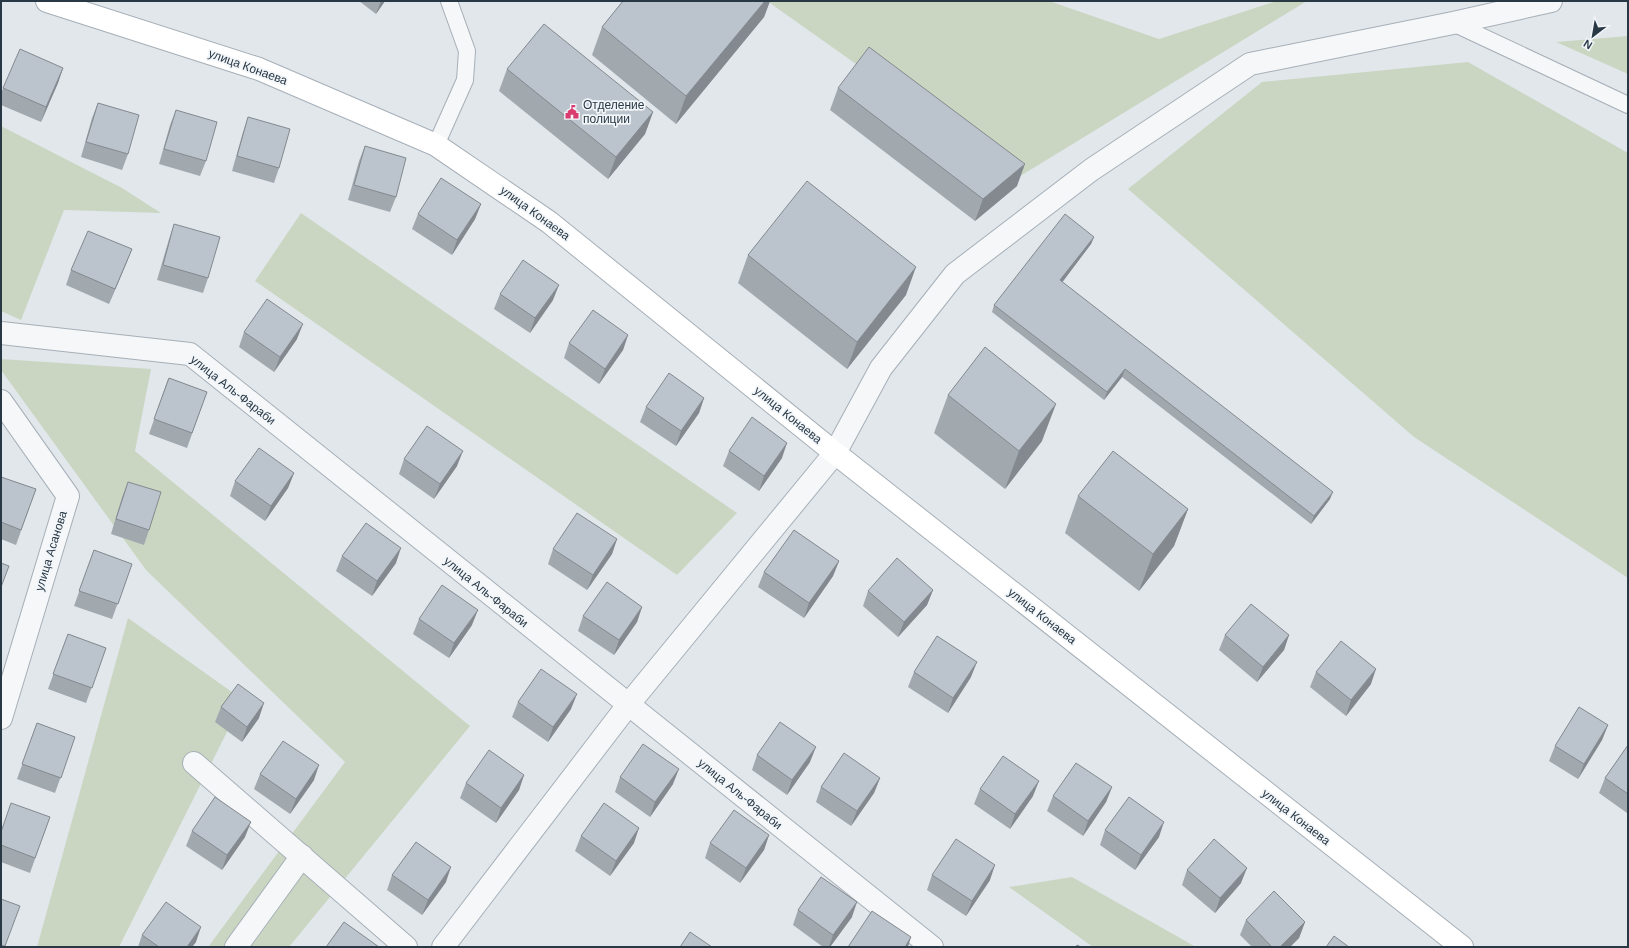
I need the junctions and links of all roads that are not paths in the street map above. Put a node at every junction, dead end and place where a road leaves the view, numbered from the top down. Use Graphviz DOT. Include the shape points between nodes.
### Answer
graph roads {
  1 [pos="47,1"];
  2 [pos="449,1"];
  3 [pos="1551,1"];
  4 [pos="1453,23"];
  5 [pos="1628,105"];
  6 [pos="436,145"];
  7 [pos="1,333"];
  8 [pos="1,401"];
  9 [pos="835,453"];
  10 [pos="628,705"];
  11 [pos="1,718"];
  12 [pos="194,763"];
  13 [pos="302,856"];
  14 [pos="236,947"];
  15 [pos="406,947"];
  16 [pos="443,947"];
  17 [pos="932,947"];
  18 [pos="1462,947"];
  1 -- 6 [label="main road, улица Конаева" via="259,69"];
  2 -- 6 [label="lane" via="467,51 465,80"];
  3 -- 4 [label="street"];
  4 -- 5 [label="lane"];
  4 -- 9 [label="street" via="1250,64 1091,170 955,274 881,368"];
  6 -- 9 [label="main road, улица Конаева" via="549,222"];
  7 -- 10 [label="street, улица Аль-Фараби" via="190,354"];
  8 -- 11 [label="street, улица Асанова" via="68,496"];
  9 -- 10 [label="street"];
  9 -- 18 [label="main road, улица Конаева"];
  10 -- 16 [label="street"];
  10 -- 17 [label="street, улица Аль-Фараби"];
  12 -- 13 [label="street"];
  13 -- 14 [label="street"];
  13 -- 15 [label="street"];
}
